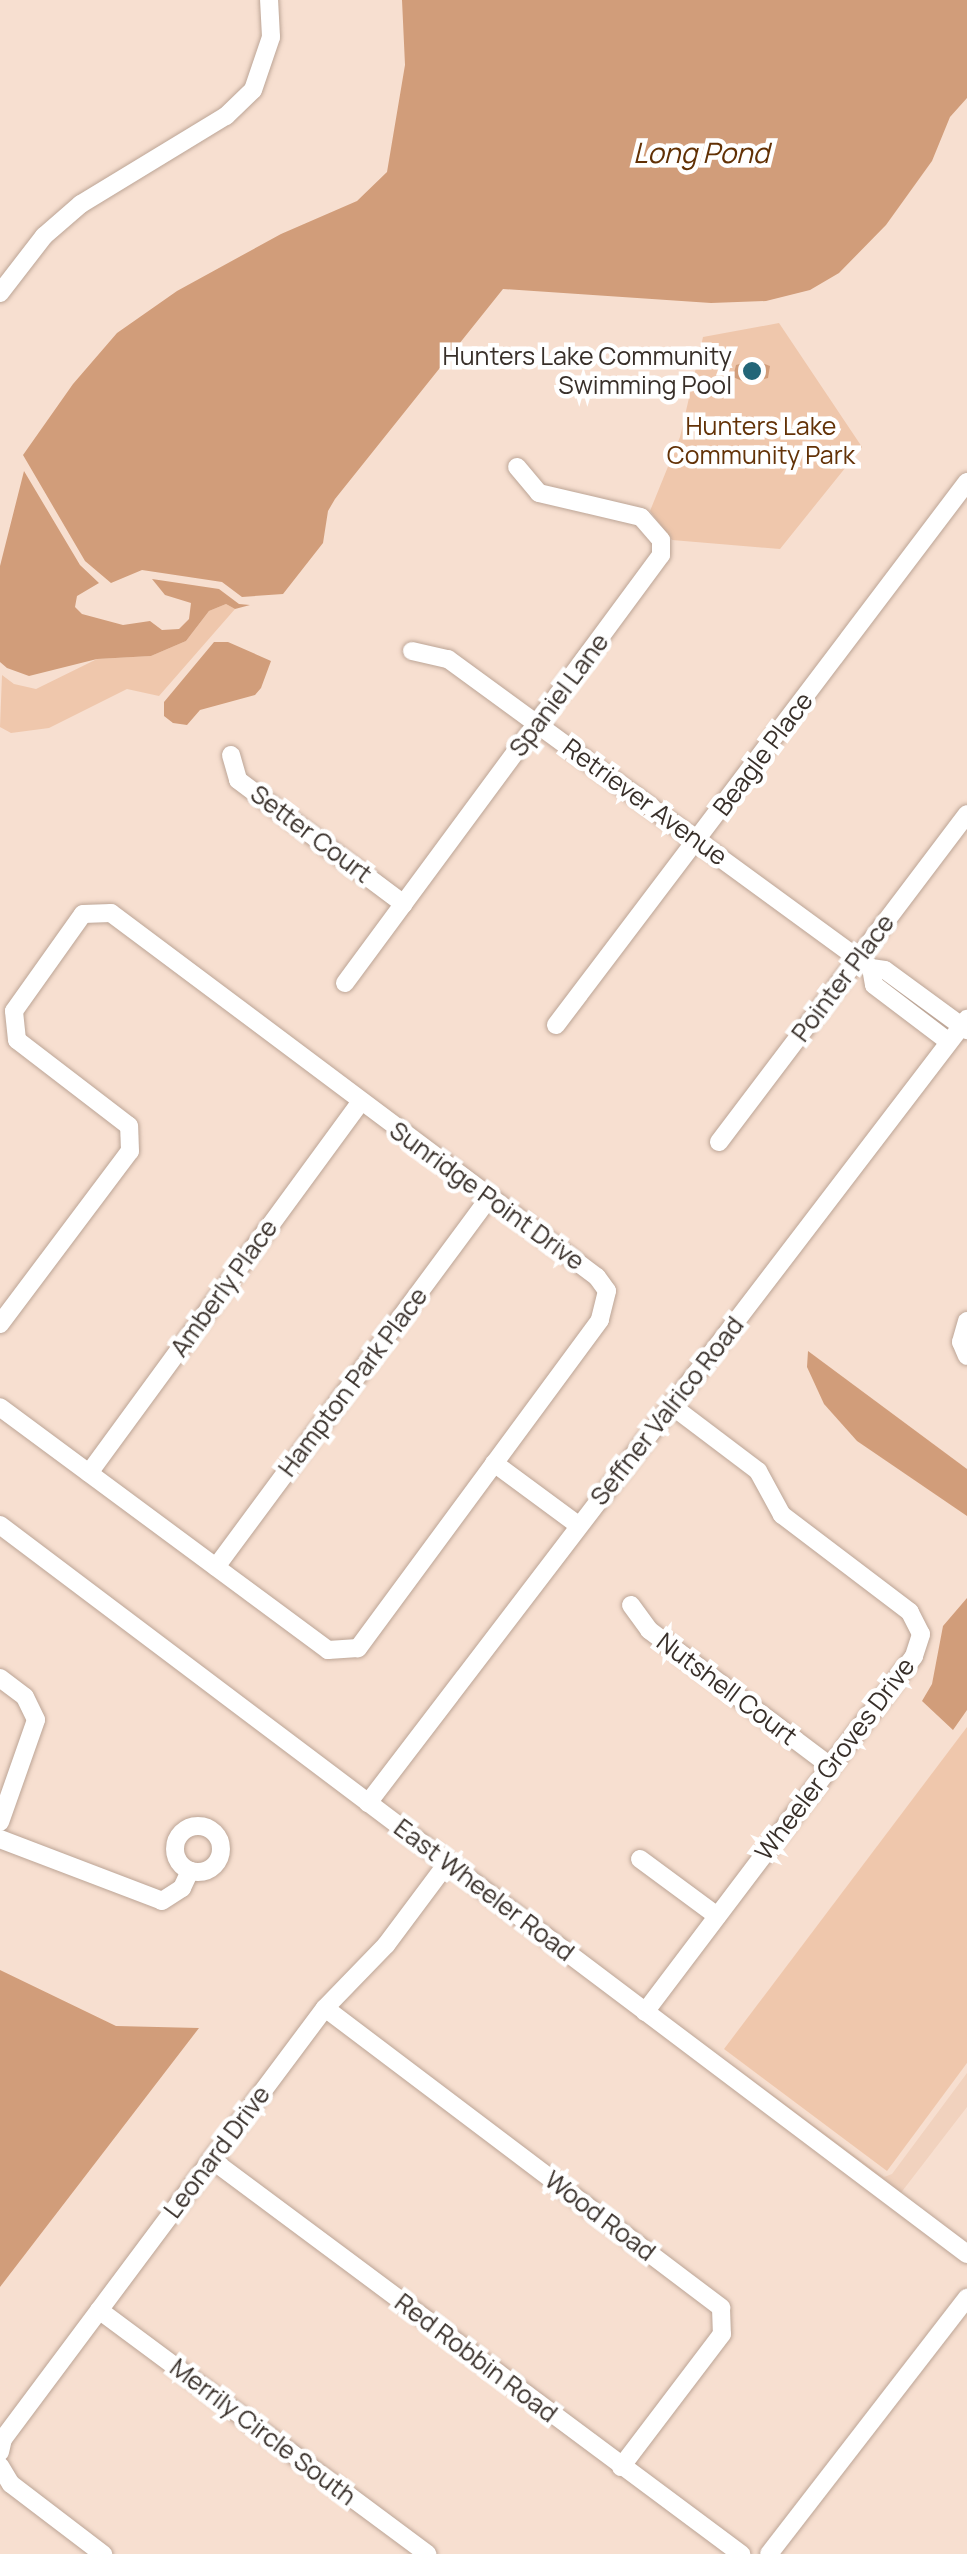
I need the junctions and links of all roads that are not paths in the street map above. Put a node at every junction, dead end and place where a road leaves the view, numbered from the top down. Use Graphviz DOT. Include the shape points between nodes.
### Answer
graph roads {
  1 [pos="269,0"];
  2 [pos="0,294"];
  3 [pos="517,467"];
  4 [pos="967,482"];
  5 [pos="412,651"];
  6 [pos="538,723"];
  7 [pos="231,754"];
  8 [pos="967,814"];
  9 [pos="698,840"];
  10 [pos="404,904"];
  11 [pos="864,963"];
  12 [pos="345,983"];
  13 [pos="556,1024"];
  14 [pos="965,1025"];
  15 [pos="950,1042"];
  16 [pos="360,1103"];
  17 [pos="719,1142"];
  18 [pos="490,1197"];
  19 [pos="967,1320"];
  20 [pos="0,1324"];
  21 [pos="967,1356"];
  22 [pos="672,1406"];
  23 [pos="0,1408"];
  24 [pos="494,1463"];
  25 [pos="89,1472"];
  26 [pos="0,1525"];
  27 [pos="578,1525"];
  28 [pos="216,1567"];
  29 [pos="631,1605"];
  30 [pos="0,1678"];
  31 [pos="830,1766"];
  32 [pos="368,1803"];
  33 [pos="0,1822"];
  34 [pos="0,1839"];
  35 [pos="640,1859"];
  36 [pos="448,1862"];
  37 [pos="190,1870"];
  38 [pos="717,1916"];
  39 [pos="325,2008"];
  40 [pos="645,2012"];
  41 [pos="212,2160"];
  42 [pos="967,2254"];
  43 [pos="967,2298"];
  44 [pos="99,2310"];
  45 [pos="0,2452"];
  46 [pos="0,2466"];
  47 [pos="621,2466"];
  48 [pos="104,2554"];
  49 [pos="427,2554"];
  50 [pos="741,2554"];
  51 [pos="768,2554"];
  1 -- 2 [label="street" via="271,37 253,90 226,116 81,204 44,236"];
  3 -- 6 [label="street, Spaniel Lane" via="539,493 640,516 660,540 654,568"];
  4 -- 9 [label="street, Beagle Place"];
  5 -- 6 [label="street, Retriever Avenue" via="448,659"];
  6 -- 9 [label="street, Retriever Avenue"];
  6 -- 10 [label="street, Spaniel Lane"];
  7 -- 10 [label="street, Setter Court" via="238,780"];
  8 -- 11 [label="street, Pointer Place"];
  9 -- 11 [label="street, Retriever Avenue"];
  9 -- 13 [label="street, Beagle Place"];
  10 -- 12 [label="street, Spaniel Lane"];
  11 -- 14 [label="street, Retriever Avenue" via="885,970"];
  11 -- 15 [label="street, Retriever Avenue" via="874,985"];
  11 -- 17 [label="street, Pointer Place"];
  14 -- 15 [label="street, Seffner Valrico Road"];
  15 -- 22 [label="street, Seffner Valrico Road"];
  16 -- 18 [label="street, Sunridge Point Drive"];
  16 -- 20 [label="street, Sunridge Point Drive" via="111,913 83,914 14,1011 17,1040 129,1126 130,1150"];
  16 -- 25 [label="street, Amberly Place"];
  18 -- 24 [label="street, Sunridge Point Drive" via="597,1277 607,1304"];
  18 -- 28 [label="street, Hampton Park Place"];
  19 -- 21 [label="street"];
  22 -- 27 [label="street, Seffner Valrico Road"];
  22 -- 31 [label="street, Wheeler Groves Drive" via="758,1471 782,1515 917,1622 914,1656"];
  23 -- 25 [label="street, Sunridge Point Drive"];
  24 -- 27 [label="street"];
  24 -- 28 [label="street, Sunridge Point Drive" via="358,1648 328,1650"];
  25 -- 28 [label="street, Sunridge Point Drive"];
  26 -- 32 [label="street, East Wheeler Road"];
  27 -- 32 [label="street, Seffner Valrico Road"];
  29 -- 31 [label="street, Nutshell Court" via="649,1630"];
  30 -- 33 [label="street" via="25,1696 36,1720"];
  31 -- 38 [label="street, Wheeler Groves Drive"];
  32 -- 36 [label="street, East Wheeler Road"];
  34 -- 37 [label="street" via="162,1901 182,1888"];
  35 -- 38 [label="street"];
  36 -- 39 [label="street, Leonard Drive" via="386,1944"];
  36 -- 40 [label="street, East Wheeler Road"];
  38 -- 40 [label="street, Wheeler Groves Drive"];
  39 -- 41 [label="street, Leonard Drive"];
  39 -- 47 [label="street, Wood Road" via="720,2308 722,2334"];
  40 -- 42 [label="street, East Wheeler Road"];
  41 -- 44 [label="street, Leonard Drive"];
  41 -- 47 [label="street, Red Robbin Road"];
  43 -- 51 [label="street"];
  44 -- 45 [label="street, Leonard Drive" via="3,2438"];
  44 -- 49 [label="street, Merrily Circle South"];
  46 -- 48 [label="street" via="11,2484"];
  47 -- 50 [label="street, Red Robbin Road"];
}
